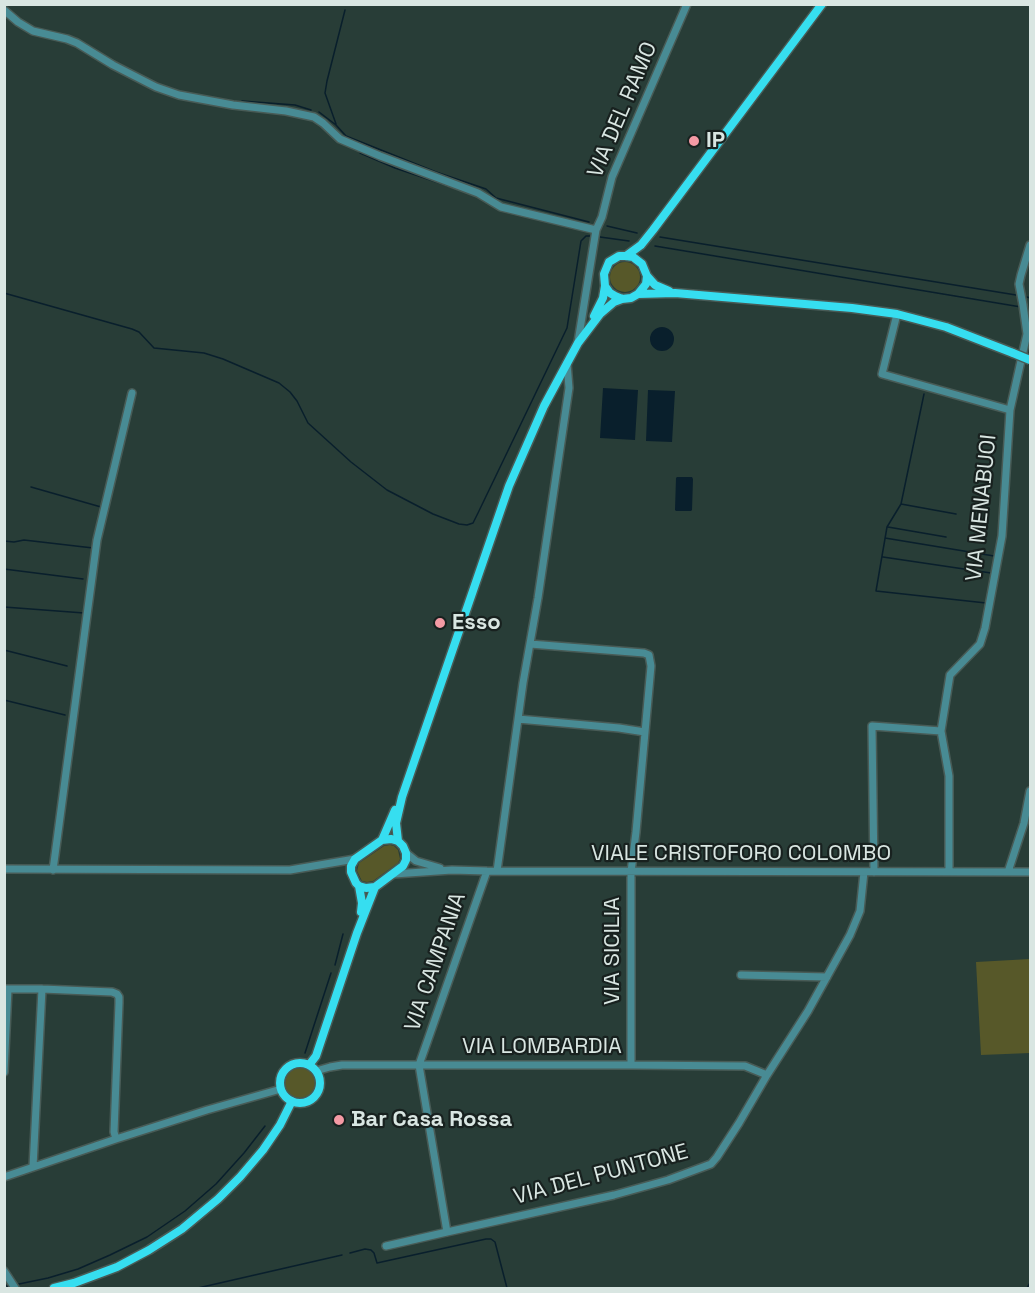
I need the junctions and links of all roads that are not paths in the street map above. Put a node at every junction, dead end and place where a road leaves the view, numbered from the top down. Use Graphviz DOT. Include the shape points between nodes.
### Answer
graph roads {
  1 [pos="687,4"];
  2 [pos="822,4"];
  3 [pos="4,10"];
  4 [pos="596,230"];
  5 [pos="653,230"];
  6 [pos="1030,245"];
  7 [pos="626,255"];
  8 [pos="642,264"];
  9 [pos="647,276"];
  10 [pos="605,285"];
  11 [pos="675,293"];
  12 [pos="638,294"];
  13 [pos="622,299"];
  14 [pos="897,314"];
  15 [pos="588,328"];
  16 [pos="578,343"];
  17 [pos="1030,360"];
  18 [pos="567,362"];
  19 [pos="132,393"];
  20 [pos="1010,410"];
  21 [pos="530,644"];
  22 [pos="518,720"];
  23 [pos="942,731"];
  24 [pos="645,732"];
  25 [pos="1030,791"];
  26 [pos="402,796"];
  27 [pos="381,840"];
  28 [pos="398,841"];
  29 [pos="406,853"];
  30 [pos="355,859"];
  31 [pos="4,869"];
  32 [pos="53,870"];
  33 [pos="452,870"];
  34 [pos="487,872"];
  35 [pos="497,872"];
  36 [pos="631,872"];
  37 [pos="864,872"];
  38 [pos="874,872"];
  39 [pos="949,872"];
  40 [pos="1008,872"];
  41 [pos="1030,872"];
  42 [pos="394,874"];
  43 [pos="359,886"];
  44 [pos="375,887"];
  45 [pos="357,933"];
  46 [pos="741,975"];
  47 [pos="827,977"];
  48 [pos="6,989"];
  49 [pos="42,989"];
  50 [pos="309,1065"];
  51 [pos="419,1065"];
  52 [pos="631,1065"];
  53 [pos="316,1071"];
  54 [pos="4,1072"];
  55 [pos="766,1075"];
  56 [pos="281,1089"];
  57 [pos="292,1101"];
  58 [pos="116,1139"];
  59 [pos="33,1167"];
  60 [pos="4,1177"];
  61 [pos="447,1232"];
  62 [pos="386,1246"];
  63 [pos="4,1271"];
  64 [pos="15,1288"];
  65 [pos="54,1288"];
  1 -- 4 [label="street, VIA DEL RAMO" via="612,177"];
  2 -- 5 [label="main road"];
  3 -- 4 [label="street" via="33,31 77,43 156,87 215,102 314,117 340,139 478,193 501,207"];
  4 -- 16 [label="street, VIA DEL RAMO"];
  5 -- 7 [label="main road"];
  5 -- 8 [label="main road"];
  6 -- 20 [label="street, VIA MENABUOI" via="1019,284 1027,334"];
  7 -- 8 [label="main road"];
  7 -- 10 [label="main road" via="607,266"];
  8 -- 9 [label="main road"];
  9 -- 11 [label="main road" via="655,285"];
  9 -- 12 [label="main road"];
  10 -- 13 [label="main road"];
  10 -- 15 [label="main road"];
  11 -- 12 [label="main road"];
  11 -- 14 [label="main road"];
  12 -- 13 [label="main road"];
  13 -- 15 [label="main road"];
  14 -- 17 [label="main road, bridge" via="946,327"];
  14 -- 20 [label="street" via="882,374"];
  15 -- 16 [label="main road"];
  16 -- 18 [label="main road"];
  18 -- 21 [label="street" via="569,388"];
  18 -- 26 [label="main road" via="509,486"];
  19 -- 32 [label="street" via="97,540"];
  20 -- 23 [label="street, VIA MENABUOI" via="1002,536 985,628 980,644 950,675"];
  21 -- 22 [label="street"];
  21 -- 24 [label="street, VIA SICILIA" via="649,655"];
  22 -- 24 [label="street"];
  22 -- 35 [label="street"];
  23 -- 38 [label="street" via="872,726"];
  23 -- 39 [label="street, VIA MENABUOI" via="950,776"];
  24 -- 36 [label="street, VIA SICILIA"];
  25 -- 40 [label="street"];
  26 -- 27 [label="main road"];
  26 -- 28 [label="main road" via="396,823"];
  27 -- 28 [label="main road"];
  27 -- 30 [label="main road"];
  28 -- 29 [label="main road"];
  29 -- 33 [label="street, VIALE CRISTOFORO COLOMBO" via="416,861"];
  29 -- 42 [label="main road" via="403,867"];
  30 -- 32 [label="street" via="290,870"];
  30 -- 43 [label="main road" via="351,872"];
  31 -- 32 [label="street"];
  33 -- 34 [label="street, VIALE CRISTOFORO COLOMBO"];
  33 -- 42 [label="street, VIALE CRISTOFORO COLOMBO"];
  34 -- 35 [label="street, VIALE CRISTOFORO COLOMBO"];
  34 -- 51 [label="street, VIA CAMPANIA"];
  35 -- 36 [label="street, VIALE CRISTOFORO COLOMBO"];
  36 -- 37 [label="street, VIALE CRISTOFORO COLOMBO"];
  36 -- 52 [label="street, VIA SICILIA"];
  37 -- 38 [label="street, VIALE CRISTOFORO COLOMBO"];
  37 -- 47 [label="street, VIA DEL PUNTONE" via="860,911"];
  38 -- 39 [label="street, VIALE CRISTOFORO COLOMBO"];
  39 -- 40 [label="street, VIALE CRISTOFORO COLOMBO"];
  40 -- 41 [label="street, VIALE CRISTOFORO COLOMBO"];
  42 -- 44 [label="main road"];
  43 -- 44 [label="main road"];
  43 -- 45 [label="main road" via="362,903"];
  44 -- 45 [label="main road"];
  45 -- 50 [label="main road" via="318,1050"];
  46 -- 47 [label="street"];
  47 -- 55 [label="street, VIA DEL PUNTONE"];
  48 -- 49 [label="street"];
  48 -- 54 [label="street"];
  49 -- 58 [label="street" via="112,992 119,997"];
  49 -- 59 [label="street"];
  50 -- 53 [label="main road"];
  50 -- 56 [label="main road" via="299,1063 285,1069 280,1078"];
  51 -- 52 [label="street, VIA LOMBARDIA"];
  51 -- 53 [label="street, VIA LOMBARDIA" via="342,1065"];
  51 -- 61 [label="street"];
  52 -- 55 [label="street, VIA LOMBARDIA" via="746,1066"];
  53 -- 57 [label="main road" via="320,1085 313,1098"];
  55 -- 61 [label="street, VIA DEL PUNTONE" via="740,1123 717,1157 705,1167 614,1195"];
  56 -- 57 [label="main road"];
  56 -- 58 [label="street"];
  57 -- 65 [label="main road" via="263,1150 240,1177 182,1228 117,1267"];
  58 -- 59 [label="street"];
  59 -- 60 [label="street"];
  61 -- 62 [label="street, VIA DEL PUNTONE"];
  63 -- 64 [label="street"];
}
